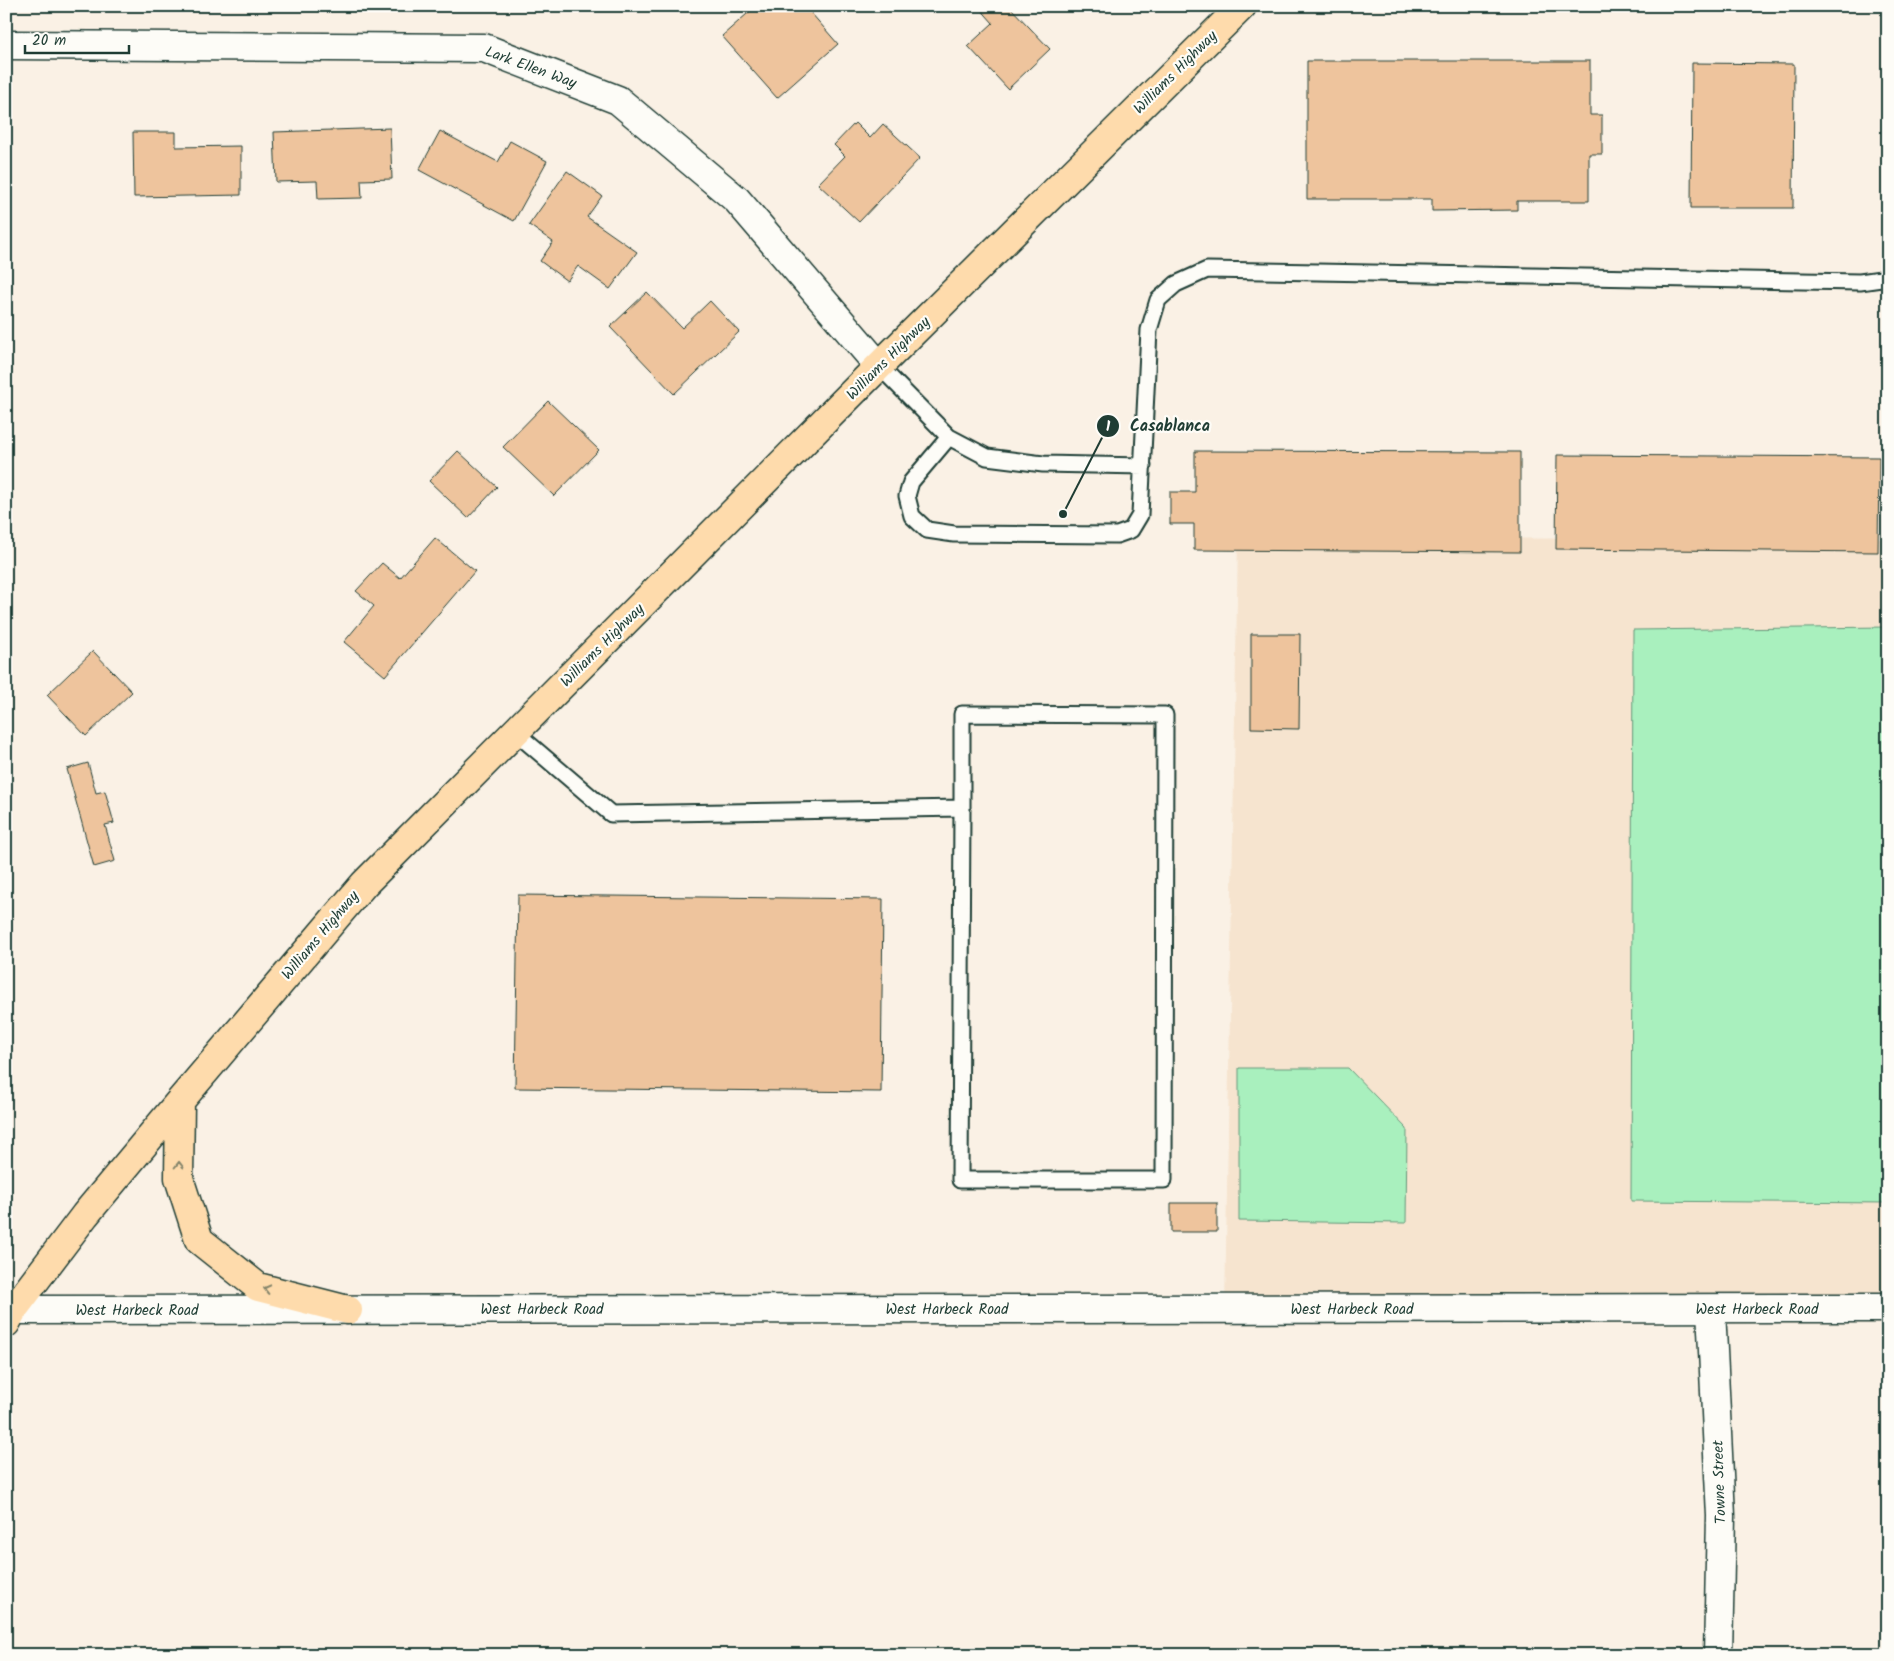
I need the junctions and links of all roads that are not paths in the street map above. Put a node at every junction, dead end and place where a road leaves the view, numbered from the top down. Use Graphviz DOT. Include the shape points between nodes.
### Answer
graph roads {
  1 [pos="1242,6"];
  2 [pos="6,45"];
  3 [pos="1888,278"];
  4 [pos="879,366"];
  5 [pos="949,437"];
  6 [pos="1144,466"];
  7 [pos="515,732"];
  8 [pos="962,808"];
  9 [pos="180,1100"];
  10 [pos="1888,1308"];
  11 [pos="1711,1309"];
  12 [pos="348,1310"];
  13 [pos="9,1314"];
  14 [pos="1718,1655"];
  1 -- 4 [label="main road, Williams Highway"];
  2 -- 4 [label="street, Lark Ellen Way" via="484,48 618,100 737,200"];
  3 -- 6 [label="lane" via="1860,282 1207,270 1176,284 1158,300 1149,330"];
  4 -- 5 [label="lane"];
  4 -- 7 [label="main road, Williams Highway"];
  5 -- 6 [label="lane" via="987,457 1043,464"];
  5 -- 6 [label="lane" via="911,482 907,496 912,516 928,530 954,534 1116,535 1131,530 1140,515"];
  7 -- 8 [label="lane" via="611,814"];
  7 -- 9 [label="main road, Williams Highway" via="364,884"];
  8 -- 8 [label="lane" via="960,1180 1164,1180 1165,715 962,714"];
  12 -- 9 [label="main road, one-way" via="258,1287 199,1240 179,1178"];
  9 -- 13 [label="main road, Williams Highway"];
  10 -- 11 [label="street, West Harbeck Road"];
  11 -- 12 [label="street, West Harbeck Road"];
  11 -- 14 [label="street, Towne Street" via="1721,1516"];
  12 -- 13 [label="street, West Harbeck Road"];
}
